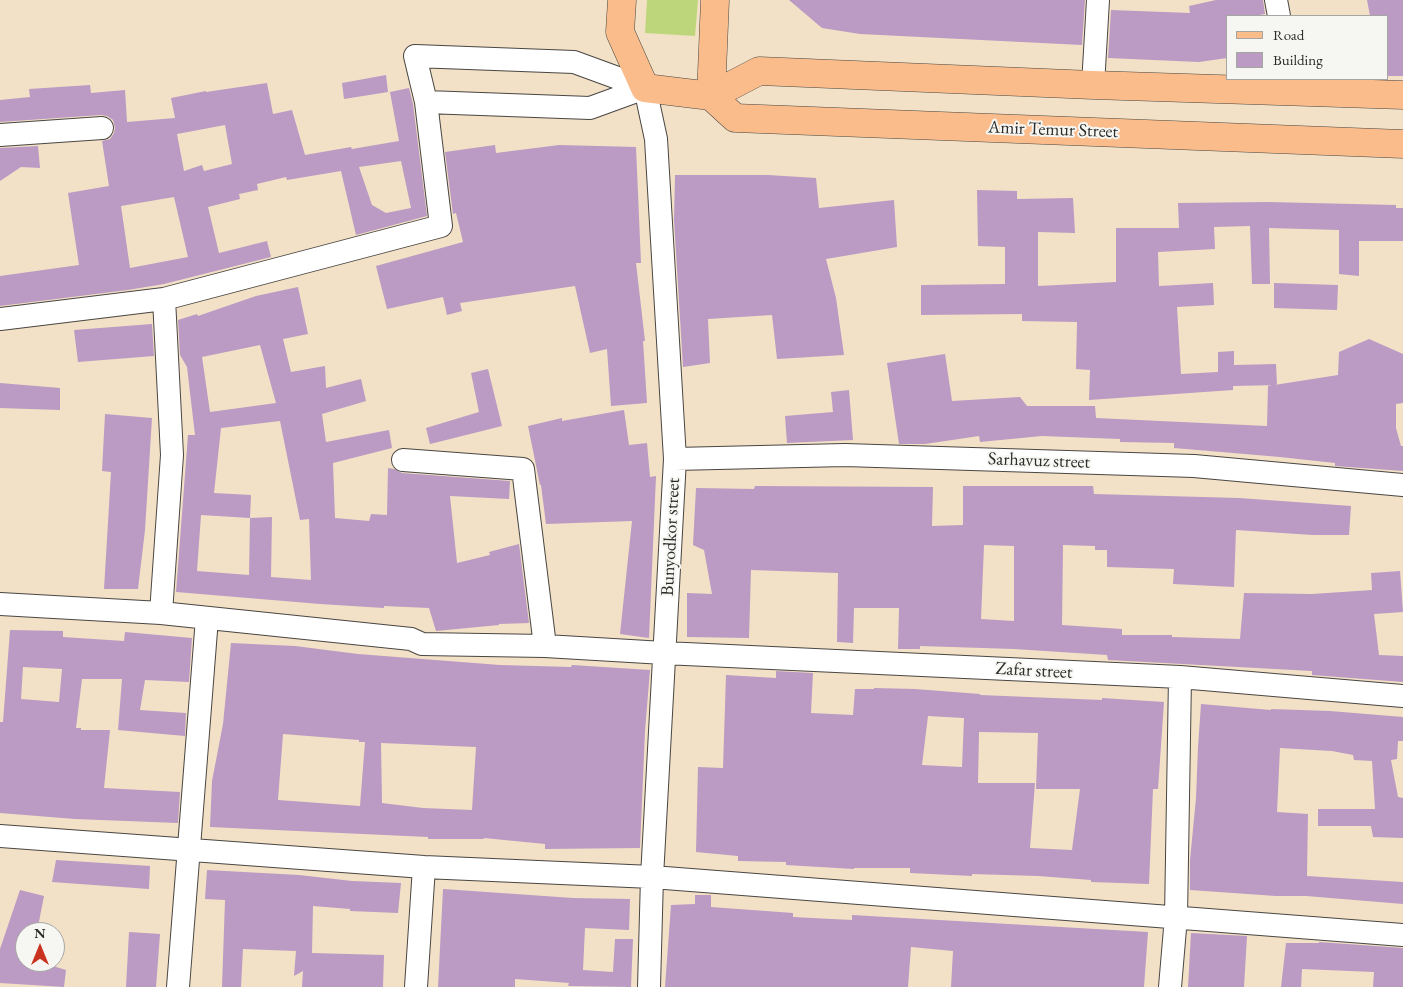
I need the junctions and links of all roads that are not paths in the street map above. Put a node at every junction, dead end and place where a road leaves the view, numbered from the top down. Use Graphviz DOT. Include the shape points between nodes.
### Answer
graph roads {
  1 [pos="622,0"];
  2 [pos="716,0"];
  3 [pos="1098,0"];
  4 [pos="1276,0"];
  5 [pos="1279,15"];
  6 [pos="1093,85"];
  7 [pos="1291,85"];
  8 [pos="645,88"];
  9 [pos="1403,95"];
  10 [pos="711,96"];
  11 [pos="426,102"];
  12 [pos="102,128"];
  13 [pos="0,135"];
  14 [pos="1403,144"];
  15 [pos="164,299"];
  16 [pos="0,318"];
  17 [pos="674,459"];
  18 [pos="403,460"];
  19 [pos="1403,485"];
  20 [pos="0,604"];
  21 [pos="161,614"];
  22 [pos="207,618"];
  23 [pos="545,646"];
  24 [pos="664,654"];
  25 [pos="1180,677"];
  26 [pos="1403,696"];
  27 [pos="0,836"];
  28 [pos="188,849"];
  29 [pos="424,867"];
  30 [pos="652,877"];
  31 [pos="1176,917"];
  32 [pos="1403,935"];
  33 [pos="178,987"];
  34 [pos="416,987"];
  35 [pos="649,987"];
  36 [pos="1170,987"];
  1 -- 8 [label="main road" via="620,32"];
  2 -- 10 [label="main road"];
  3 -- 6 [label="street"];
  4 -- 5 [label="street"];
  6 -- 7 [label="main road"];
  6 -- 10 [label="main road" via="759,71"];
  7 -- 9 [label="main road"];
  8 -- 10 [label="main road"];
  8 -- 11 [label="street" via="590,108"];
  8 -- 11 [label="street" via="574,62 414,56"];
  8 -- 17 [label="street, Bunyodkor street" via="656,139"];
  10 -- 14 [label="main road, Amir Temur Street" via="735,118"];
  11 -- 15 [label="street" via="441,226"];
  12 -- 13 [label="street"];
  15 -- 16 [label="street"];
  15 -- 21 [label="street" via="172,455"];
  17 -- 19 [label="street, Sarhavuz street" via="845,454 1174,465"];
  17 -- 24 [label="street, Bunyodkor street"];
  18 -- 23 [label="street" via="522,468"];
  20 -- 21 [label="street, Zafar street"];
  21 -- 22 [label="street, Zafar street"];
  22 -- 23 [label="street, Zafar street" via="411,640 422,644"];
  22 -- 28 [label="street"];
  23 -- 24 [label="street, Zafar street"];
  24 -- 25 [label="street, Zafar street"];
  24 -- 30 [label="street, Bunyodkor street"];
  25 -- 26 [label="street, Zafar street"];
  25 -- 31 [label="street"];
  27 -- 28 [label="street"];
  28 -- 29 [label="street"];
  28 -- 33 [label="street"];
  29 -- 30 [label="street"];
  29 -- 34 [label="street"];
  30 -- 31 [label="street"];
  30 -- 35 [label="street, Bunyodkor street"];
  31 -- 32 [label="street"];
  31 -- 36 [label="street"];
}
